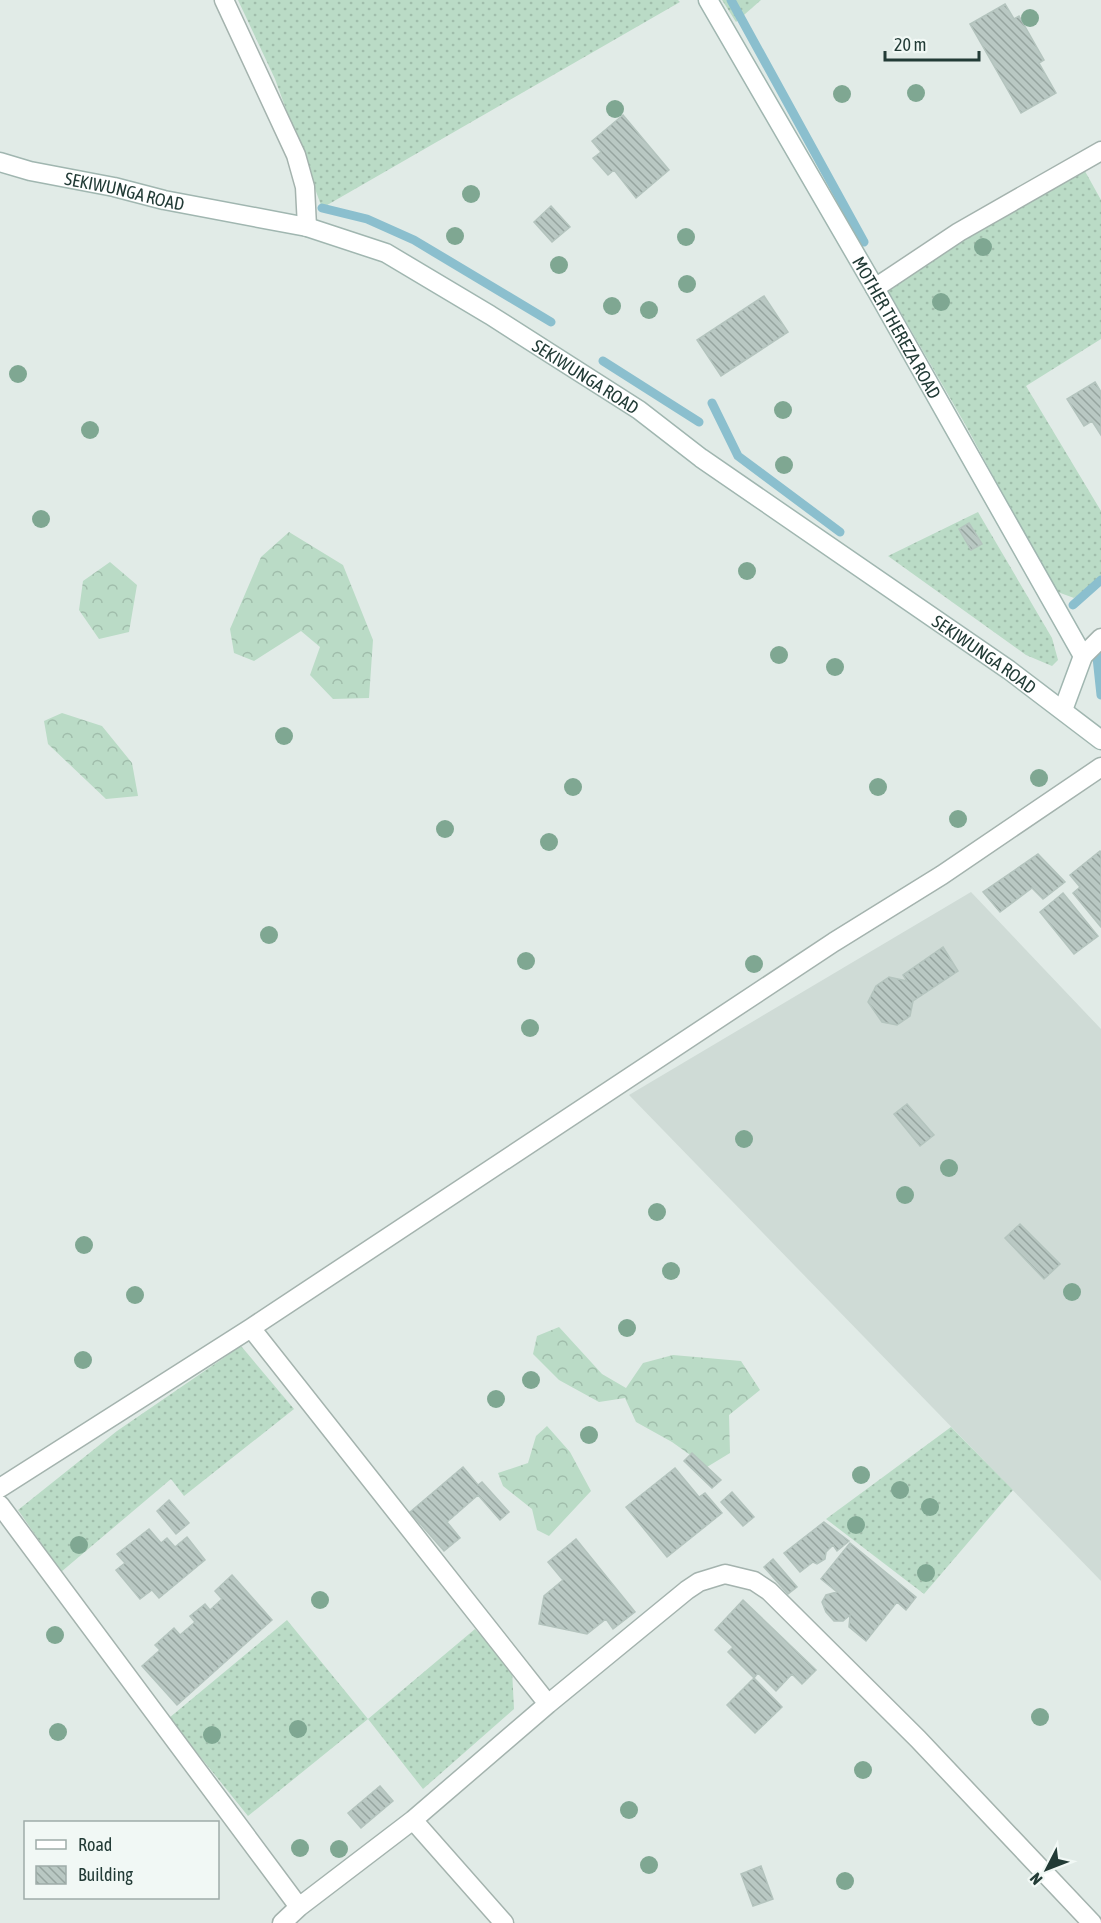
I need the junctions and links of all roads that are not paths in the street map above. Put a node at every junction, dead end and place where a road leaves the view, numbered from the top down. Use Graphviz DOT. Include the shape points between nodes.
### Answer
graph roads {
  1 [pos="224,0"];
  2 [pos="708,0"];
  3 [pos="1101,152"];
  4 [pos="0,162"];
  5 [pos="307,227"];
  6 [pos="875,288"];
  7 [pos="1101,638"];
  8 [pos="1083,656"];
  9 [pos="1063,710"];
  10 [pos="1101,740"];
  11 [pos="1101,767"];
  12 [pos="251,1328"];
  13 [pos="0,1488"];
  14 [pos="0,1505"];
  15 [pos="548,1704"];
  16 [pos="413,1820"];
  17 [pos="299,1908"];
  18 [pos="1082,1920"];
  19 [pos="282,1923"];
  20 [pos="504,1923"];
  1 -- 5 [label="street" via="296,155 305,187"];
  2 -- 6 [label="street, MOTHER THEREZA ROAD"];
  3 -- 6 [label="street" via="959,232"];
  4 -- 5 [label="street, SEKIWUNGA ROAD" via="164,200"];
  5 -- 9 [label="street, SEKIWUNGA ROAD" via="386,253 639,410 701,458"];
  6 -- 8 [label="street, MOTHER THEREZA ROAD"];
  7 -- 8 [label="street"];
  8 -- 9 [label="street"];
  9 -- 10 [label="street, SEKIWUNGA ROAD"];
  11 -- 12 [label="street"];
  12 -- 13 [label="street"];
  12 -- 15 [label="street"];
  14 -- 17 [label="street"];
  15 -- 16 [label="street"];
  15 -- 18 [label="street" via="699,1582 725,1574 754,1581 782,1603 918,1739"];
  16 -- 17 [label="street"];
  16 -- 20 [label="street"];
  17 -- 19 [label="street"];
}
